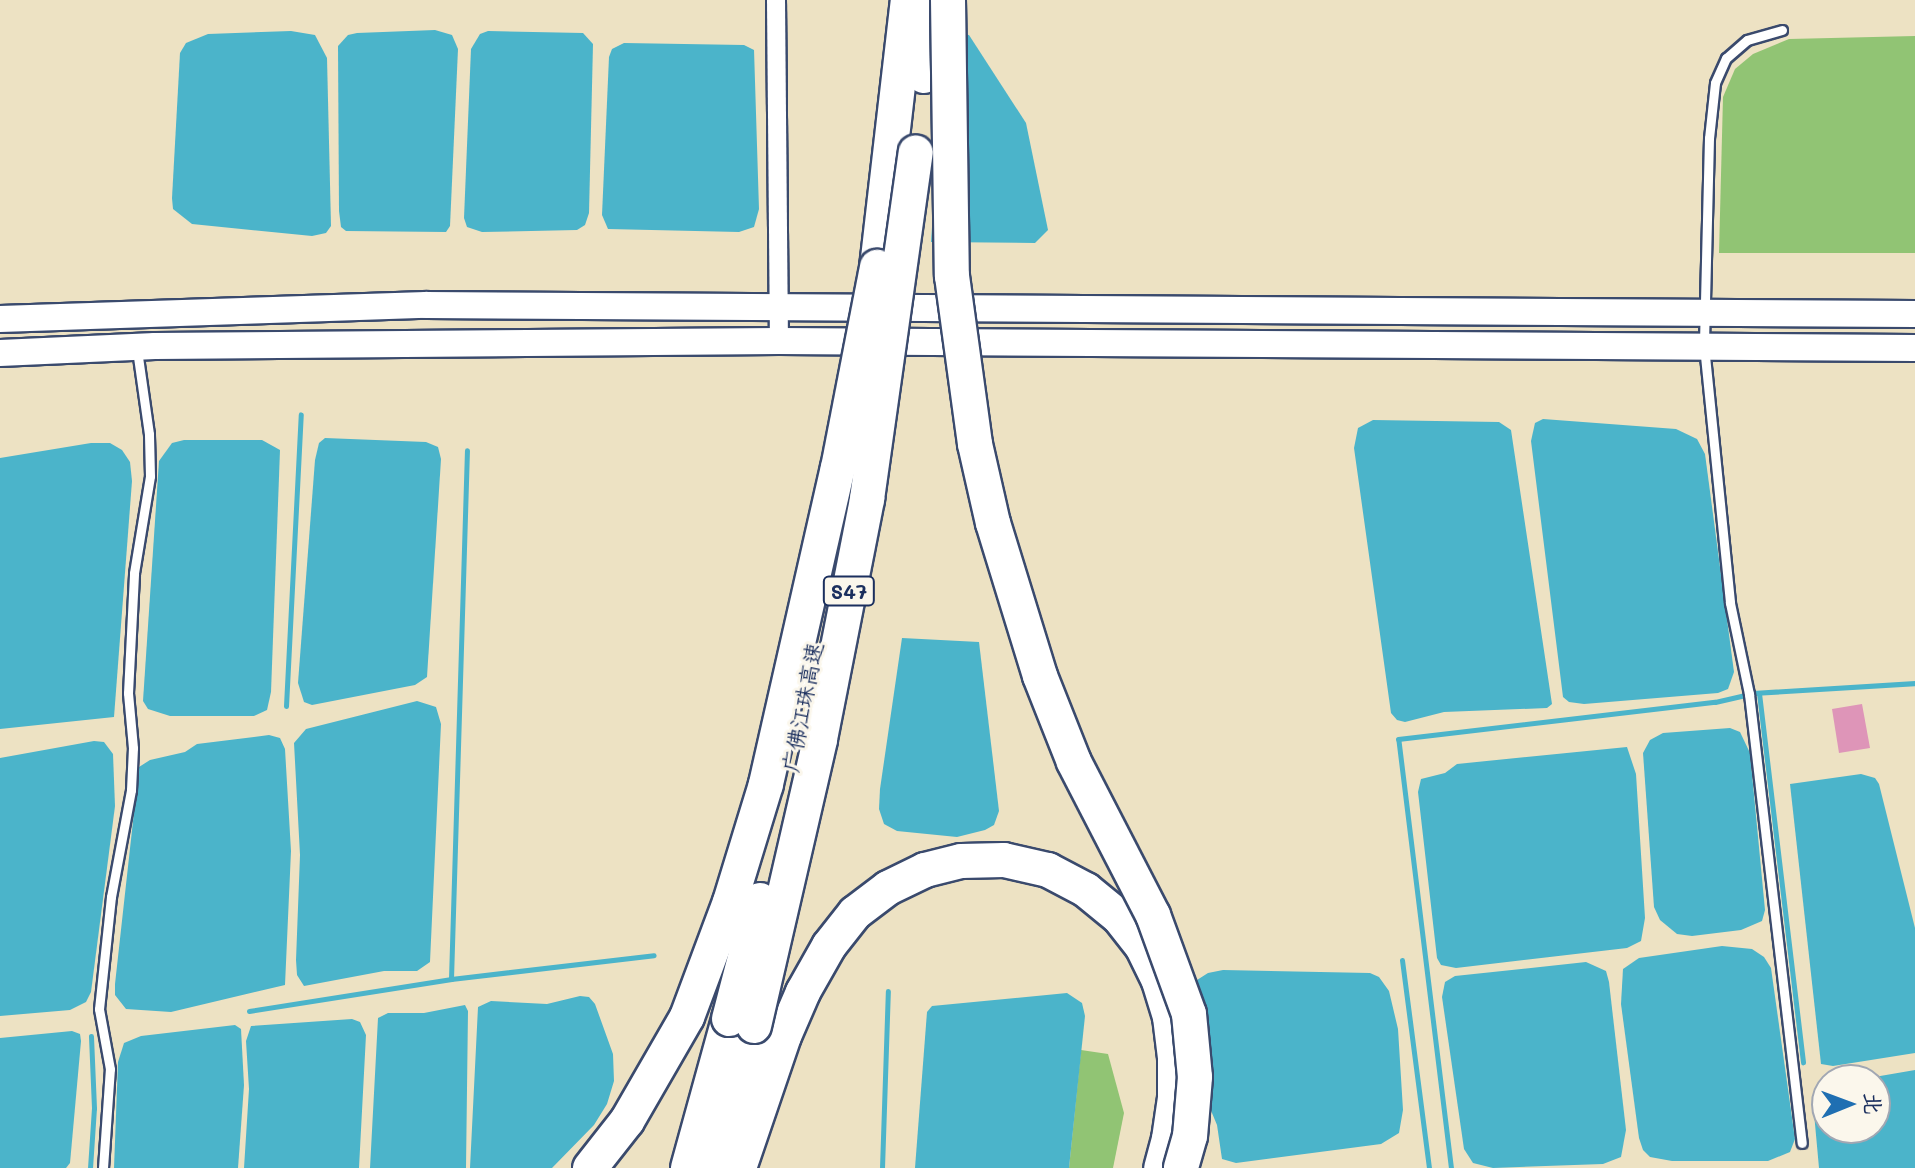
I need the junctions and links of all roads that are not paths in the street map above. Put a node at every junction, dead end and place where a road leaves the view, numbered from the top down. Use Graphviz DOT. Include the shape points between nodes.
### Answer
graph roads {
  1 [pos="776,0"];
  2 [pos="908,0"];
  3 [pos="932,0"];
  4 [pos="948,0"];
  5 [pos="1782,30"];
  6 [pos="877,267"];
  7 [pos="779,305"];
  8 [pos="1706,312"];
  9 [pos="1915,314"];
  10 [pos="0,319"];
  11 [pos="779,341"];
  12 [pos="136,346"];
  13 [pos="1704,346"];
  14 [pos="1915,348"];
  15 [pos="0,353"];
  16 [pos="756,1027"];
  17 [pos="1802,1143"];
  18 [pos="103,1168"];
  19 [pos="590,1168"];
  20 [pos="688,1168"];
  21 [pos="715,1168"];
  22 [pos="739,1168"];
  23 [pos="1161,1168"];
  24 [pos="1181,1168"];
  1 -- 7 [label="street"];
  2 -- 6 [label="highway, 广佛江珠高速 / S47"];
  3 -- 16 [label="highway, 广佛江珠高速 / S47, bridge" via="867,499"];
  4 -- 24 [label="highway, bridge" via="952,276 975,444 1040,676 1074,762 1153,915 1189,1014 1195,1077 1190,1136"];
  5 -- 8 [label="lane" via="1747,40 1726,58 1715,83"];
  6 -- 16 [label="highway, 广佛江珠高速 / S47, bridge" via="839,516 797,736"];
  6 -- 19 [label="highway, bridge" via="838,468 766,784 730,902 687,1017 627,1121"];
  7 -- 8 [label="main road"];
  7 -- 10 [label="main road" via="426,305"];
  7 -- 11 [label="street"];
  8 -- 9 [label="main road"];
  8 -- 13 [label="lane"];
  11 -- 12 [label="main road"];
  11 -- 13 [label="main road"];
  12 -- 15 [label="main road"];
  12 -- 18 [label="lane" via="150,476 134,573 128,693 131,790 111,897 99,1009 110,1069"];
  13 -- 14 [label="main road"];
  13 -- 17 [label="lane" via="1730,603 1749,694"];
  16 -- 20 [label="highway, 广佛江珠高速 / S47"];
  16 -- 21 [label="highway, 广佛江珠高速 / S47"];
  16 -- 22 [label="highway"];
  16 -- 23 [label="highway" via="855,913 888,888 925,870 961,861 1004,860 1048,870 1086,890 1119,917 1142,946 1159,981 1175,1058 1175,1098"];
}
